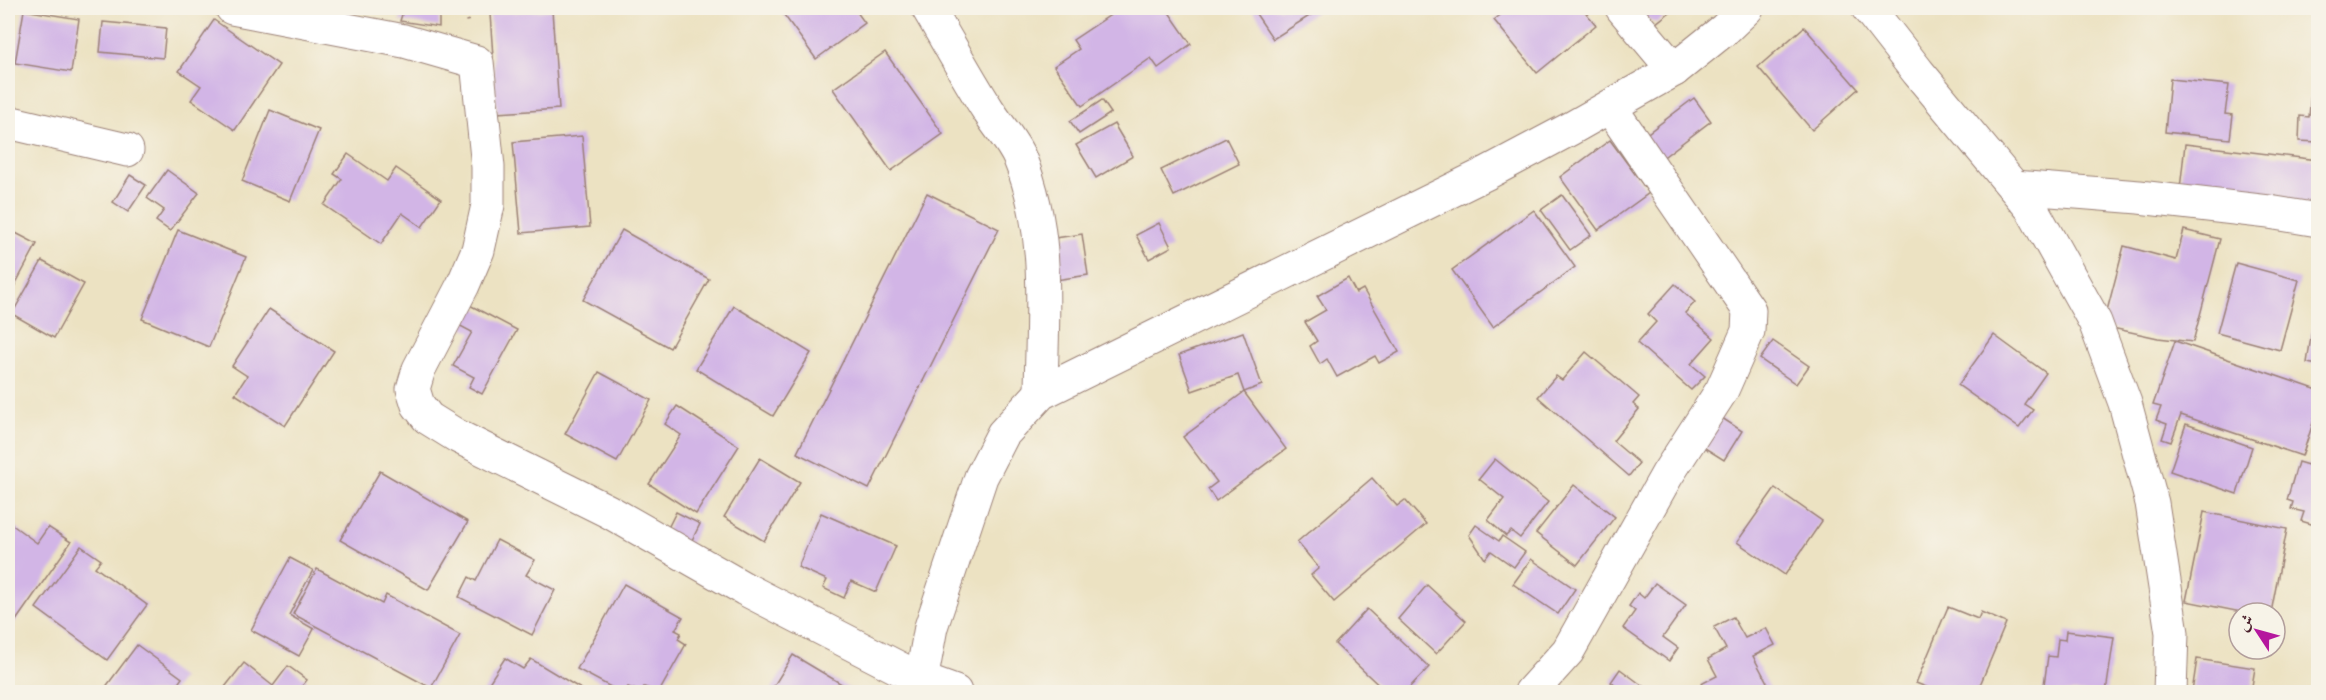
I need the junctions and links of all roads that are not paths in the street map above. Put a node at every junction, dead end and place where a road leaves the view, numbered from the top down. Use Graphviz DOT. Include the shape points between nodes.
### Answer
graph roads {
  1 [pos="232,8"];
  2 [pos="928,8"];
  3 [pos="1622,8"];
  4 [pos="1747,8"];
  5 [pos="1868,8"];
  6 [pos="1674,70"];
  7 [pos="1610,107"];
  8 [pos="8,122"];
  9 [pos="127,150"];
  10 [pos="2014,188"];
  11 [pos="2319,220"];
  12 [pos="1041,393"];
  13 [pos="920,686"];
  14 [pos="955,693"];
  15 [pos="1531,693"];
  16 [pos="2170,693"];
  1 -- 13 [label="street" via="404,41 477,62 488,205 478,250 418,369 413,389 428,418 608,511"];
  2 -- 12 [label="street" via="987,110 1020,157 1033,201 1044,281"];
  3 -- 6 [label="street"];
  4 -- 6 [label="street"];
  5 -- 10 [label="street"];
  6 -- 7 [label="street"];
  7 -- 12 [label="street" via="1487,173"];
  7 -- 15 [label="street" via="1749,310 1748,331 1722,390 1667,475 1568,651"];
  8 -- 9 [label="street"];
  10 -- 11 [label="street" via="2139,197"];
  10 -- 16 [label="street" via="2032,209 2095,322 2125,403 2152,503 2163,570 2172,633"];
  12 -- 13 [label="street" via="1003,434 981,477 931,627"];
  13 -- 14 [label="street"];
}
